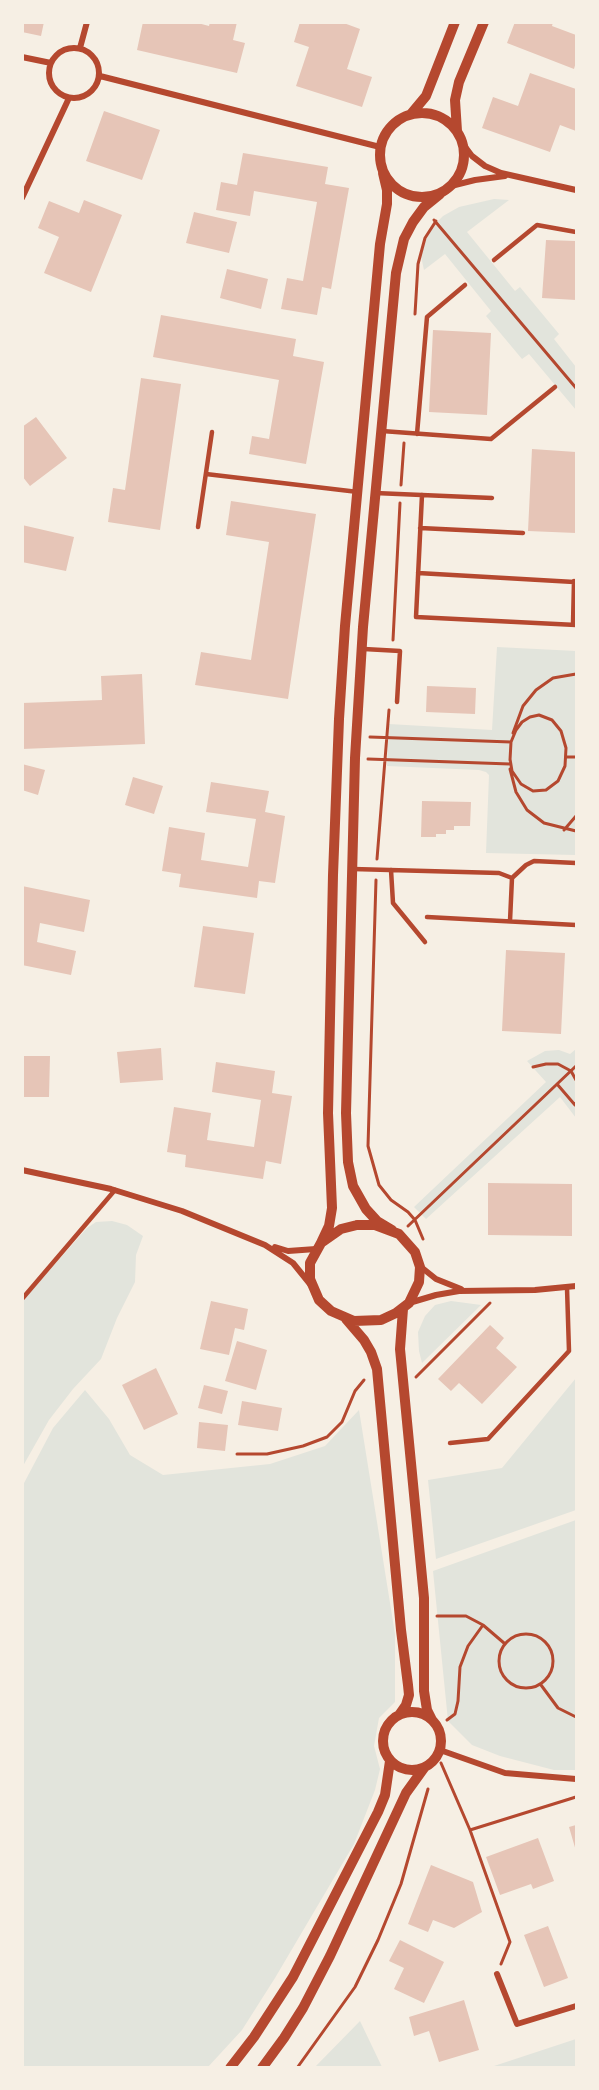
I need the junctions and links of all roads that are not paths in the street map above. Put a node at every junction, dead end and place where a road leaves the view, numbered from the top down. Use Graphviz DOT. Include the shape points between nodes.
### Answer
graph roads {
  1 [pos="87,22"];
  2 [pos="455,22"];
  3 [pos="484,22"];
  4 [pos="80,48"];
  5 [pos="22,57"];
  6 [pos="51,63"];
  7 [pos="100,76"];
  8 [pos="69,98"];
  9 [pos="410,115"];
  10 [pos="457,131"];
  11 [pos="463,144"];
  12 [pos="380,147"];
  13 [pos="383,173"];
  14 [pos="512,176"];
  15 [pos="451,186"];
  16 [pos="576,190"];
  17 [pos="440,194"];
  18 [pos="22,198"];
  19 [pos="576,232"];
  20 [pos="494,260"];
  21 [pos="465,285"];
  22 [pos="555,387"];
  23 [pos="381,431"];
  24 [pos="212,432"];
  25 [pos="417,434"];
  26 [pos="206,474"];
  27 [pos="358,492"];
  28 [pos="375,493"];
  29 [pos="422,495"];
  30 [pos="492,498"];
  31 [pos="198,527"];
  32 [pos="420,528"];
  33 [pos="523,533"];
  34 [pos="418,573"];
  35 [pos="575,580"];
  36 [pos="575,625"];
  37 [pos="362,649"];
  38 [pos="397,702"];
  39 [pos="576,863"];
  40 [pos="351,869"];
  41 [pos="391,870"];
  42 [pos="512,878"];
  43 [pos="428,917"];
  44 [pos="510,921"];
  45 [pos="576,925"];
  46 [pos="425,942"];
  47 [pos="22,1170"];
  48 [pos="115,1190"];
  49 [pos="395,1232"];
  50 [pos="265,1245"];
  51 [pos="319,1246"];
  52 [pos="420,1267"];
  53 [pos="576,1286"];
  54 [pos="312,1287"];
  55 [pos="567,1288"];
  56 [pos="465,1290"];
  57 [pos="22,1299"];
  58 [pos="406,1306"];
  59 [pos="346,1318"];
  60 [pos="450,1443"];
  61 [pos="399,1716"];
  62 [pos="435,1724"];
  63 [pos="439,1753"];
  64 [pos="390,1761"];
  65 [pos="424,1768"];
  66 [pos="576,1779"];
  67 [pos="497,1974"];
  68 [pos="576,2007"];
  69 [pos="230,2067"];
  70 [pos="262,2067"];
  1 -- 4 [label="street"];
  2 -- 9 [label="street" via="426,96"];
  3 -- 10 [label="street" via="459,82 455,100"];
  4 -- 6 [label="street" via="63,50"];
  4 -- 7 [label="street" via="93,55"];
  5 -- 6 [label="street"];
  6 -- 8 [label="street" via="52,85"];
  7 -- 8 [label="street" via="92,91"];
  7 -- 12 [label="street"];
  8 -- 18 [label="street"];
  9 -- 10 [label="street" via="437,115"];
  9 -- 12 [label="street" via="388,129"];
  10 -- 11 [label="street"];
  11 -- 14 [label="street" via="481,162"];
  11 -- 15 [label="street" via="464,164"];
  12 -- 13 [label="street"];
  13 -- 17 [label="street" via="391,185 407,195 427,198"];
  13 -- 27 [label="street" via="387,204"];
  14 -- 15 [label="street"];
  14 -- 16 [label="street"];
  15 -- 17 [label="street"];
  17 -- 23 [label="street" via="424,207 404,239 396,273"];
  19 -- 20 [label="lane" via="537,225"];
  21 -- 25 [label="lane" via="427,317"];
  22 -- 25 [label="lane" via="491,440"];
  23 -- 25 [label="lane"];
  23 -- 28 [label="street"];
  24 -- 26 [label="lane"];
  26 -- 27 [label="lane"];
  26 -- 31 [label="lane"];
  27 -- 51 [label="street" via="343,657 336,802 328,1113 332,1208"];
  28 -- 29 [label="lane"];
  28 -- 37 [label="street"];
  29 -- 30 [label="lane"];
  29 -- 32 [label="lane"];
  32 -- 33 [label="lane"];
  32 -- 34 [label="lane"];
  34 -- 35 [label="lane"];
  34 -- 36 [label="lane" via="416,617"];
  35 -- 36 [label="lane"];
  37 -- 38 [label="lane" via="400,651"];
  37 -- 40 [label="street"];
  39 -- 42 [label="lane" via="534,861"];
  40 -- 41 [label="lane"];
  40 -- 49 [label="street" via="348,1162 353,1186 366,1209"];
  41 -- 42 [label="lane" via="499,873"];
  41 -- 46 [label="lane" via="393,903"];
  42 -- 44 [label="lane"];
  43 -- 44 [label="lane"];
  44 -- 45 [label="lane"];
  47 -- 48 [label="street"];
  48 -- 50 [label="street" via="182,1211"];
  48 -- 57 [label="lane"];
  49 -- 51 [label="street" via="357,1224 341,1229"];
  49 -- 52 [label="street" via="411,1245"];
  50 -- 51 [label="street" via="288,1251"];
  50 -- 54 [label="street" via="292,1263"];
  51 -- 54 [label="street" via="309,1271"];
  52 -- 56 [label="street" via="436,1279"];
  52 -- 58 [label="street" via="419,1282"];
  53 -- 55 [label="street"];
  54 -- 59 [label="street" via="324,1306"];
  55 -- 56 [label="street"];
  55 -- 60 [label="lane" via="569,1351 488,1439"];
  56 -- 58 [label="street" via="442,1293"];
  58 -- 59 [label="street" via="389,1317 372,1321"];
  58 -- 62 [label="street" via="400,1348 424,1598 424,1690 427,1710"];
  59 -- 61 [label="street" via="364,1340 375,1364 409,1695"];
  61 -- 62 [label="street" via="423,1714"];
  61 -- 64 [label="street" via="383,1735"];
  62 -- 63 [label="street" via="441,1737"];
  63 -- 65 [label="street"];
  63 -- 66 [label="street" via="505,1773"];
  64 -- 65 [label="street" via="406,1770"];
  64 -- 69 [label="street" via="378,1812 303,1958 275,2007"];
  65 -- 70 [label="street" via="406,1793 307,2000"];
  67 -- 68 [label="street" via="517,2024"];
}
